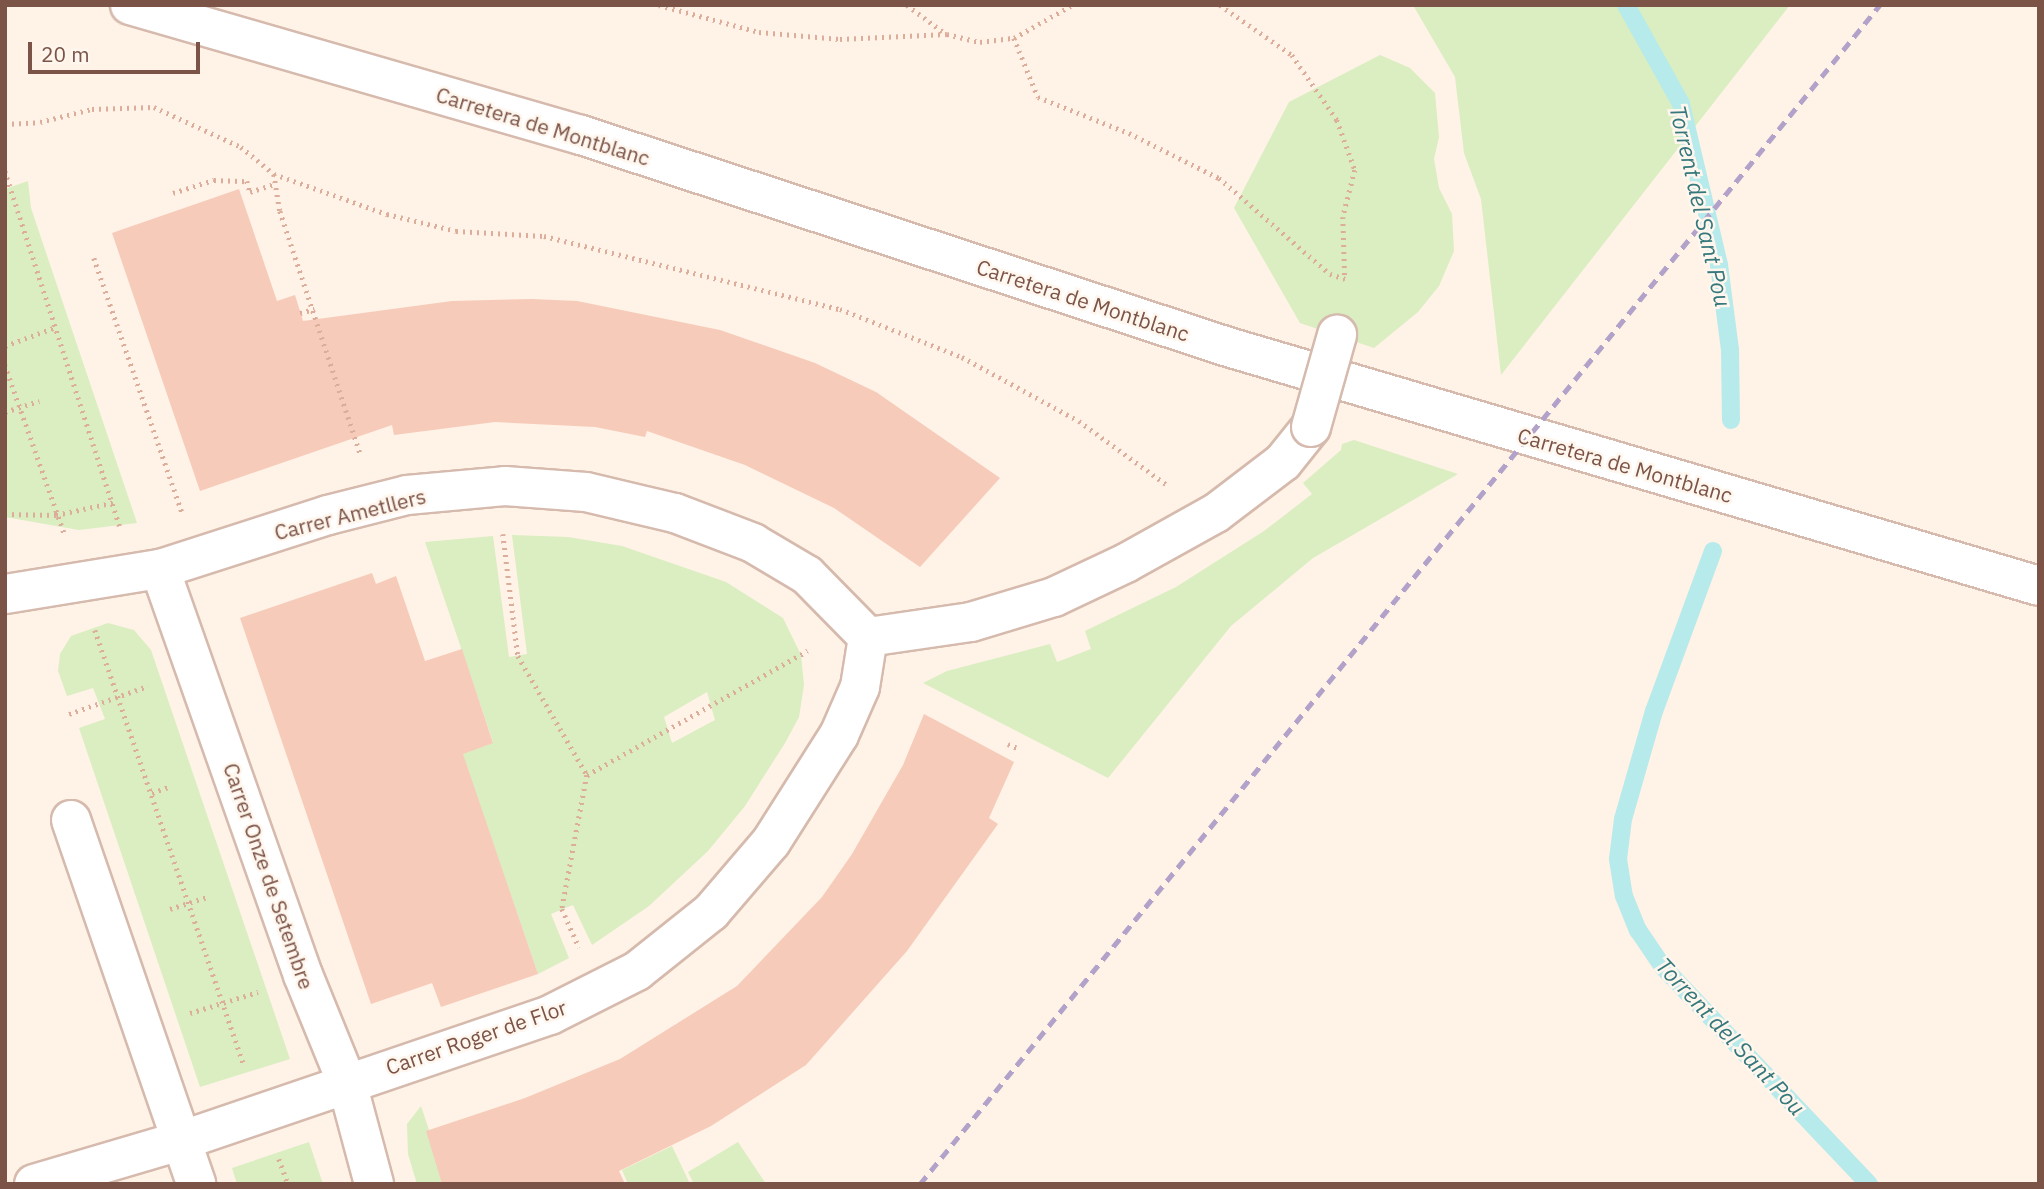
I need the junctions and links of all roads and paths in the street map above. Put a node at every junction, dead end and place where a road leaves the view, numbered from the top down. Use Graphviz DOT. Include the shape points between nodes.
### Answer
graph roads {
  1 [pos="130,5"];
  2 [pos="659,5"];
  3 [pos="907,5"];
  4 [pos="1072,5"];
  5 [pos="1220,5"];
  6 [pos="947,34"];
  7 [pos="1014,38"];
  8 [pos="5,124"];
  9 [pos="5,171"];
  10 [pos="274,174"];
  11 [pos="275,184"];
  12 [pos="173,194"];
  13 [pos="94,258"];
  14 [pos="314,309"];
  15 [pos="300,313"];
  16 [pos="55,327"];
  17 [pos="1337,335"];
  18 [pos="5,346"];
  19 [pos="5,365"];
  20 [pos="39,401"];
  21 [pos="20,407"];
  22 [pos="5,412"];
  23 [pos="362,459"];
  24 [pos="1174,491"];
  25 [pos="115,502"];
  26 [pos="183,513"];
  27 [pos="5,514"];
  28 [pos="55,515"];
  29 [pos="120,526"];
  30 [pos="64,530"];
  31 [pos="502,530"];
  32 [pos="160,569"];
  33 [pos="2039,586"];
  34 [pos="5,594"];
  35 [pos="94,626"];
  36 [pos="868,637"];
  37 [pos="807,651"];
  38 [pos="162,682"];
  39 [pos="117,696"];
  40 [pos="69,714"];
  41 [pos="1008,744"];
  42 [pos="1020,750"];
  43 [pos="587,775"];
  44 [pos="171,786"];
  45 [pos="152,793"];
  46 [pos="71,820"];
  47 [pos="208,897"];
  48 [pos="189,903"];
  49 [pos="170,909"];
  50 [pos="580,950"];
  51 [pos="267,989"];
  52 [pos="223,1003"];
  53 [pos="177,1017"];
  54 [pos="247,1072"];
  55 [pos="347,1083"];
  56 [pos="180,1141"];
  57 [pos="276,1151"];
  58 [pos="34,1184"];
  59 [pos="196,1184"];
  60 [pos="288,1184"];
  61 [pos="374,1184"];
  1 -- 33 [label="street, Carretera de Montblanc" via="581,135 1228,347"];
  2 -- 6 [label="path" via="759,32 840,39"];
  3 -- 6 [label="path"];
  4 -- 7 [label="path"];
  5 -- 7 [label="path" via="1292,55 1337,120 1355,170 1343,217 1345,279 1330,274 1219,178 1129,133 1038,97"];
  6 -- 7 [label="path" via="981,42"];
  8 -- 10 [label="path" via="40,122 92,109 154,107 241,147"];
  9 -- 16 [label="path"];
  10 -- 11 [label="path"];
  10 -- 24 [label="path" via="419,222 456,231 544,236 890,326 962,357 1079,421"];
  11 -- 12 [label="path" via="250,192 247,181 214,180"];
  11 -- 14 [label="path"];
  13 -- 26 [label="path"];
  14 -- 15 [label="path"];
  14 -- 23 [label="path"];
  16 -- 18 [label="path"];
  16 -- 25 [label="path"];
  17 -- 36 [label="street, bridge" via="1311,427 1283,462 1216,513 1054,597 971,622"];
  19 -- 21 [label="path"];
  20 -- 21 [label="path"];
  21 -- 22 [label="path"];
  21 -- 28 [label="path"];
  25 -- 28 [label="path"];
  25 -- 29 [label="path"];
  27 -- 28 [label="path"];
  28 -- 30 [label="path"];
  31 -- 43 [label="path" via="518,656"];
  32 -- 34 [label="street, Carrer Ametllers"];
  32 -- 36 [label="street, Carrer Ametllers" via="328,514 407,495 505,486 586,492 675,513 753,543 807,575"];
  32 -- 55 [label="street, Carrer Onze de Setembre" via="303,975"];
  35 -- 39 [label="path"];
  36 -- 55 [label="street, Carrer Roger de Flor" via="860,687 839,735 771,842 711,912 637,971 550,1015"];
  37 -- 43 [label="path"];
  38 -- 39 [label="path"];
  39 -- 40 [label="path"];
  39 -- 45 [label="path"];
  41 -- 42 [label="path"];
  43 -- 50 [label="path" via="562,909"];
  44 -- 45 [label="path"];
  45 -- 48 [label="path"];
  46 -- 56 [label="street"];
  47 -- 48 [label="path"];
  48 -- 49 [label="path"];
  48 -- 52 [label="path"];
  51 -- 52 [label="path"];
  52 -- 53 [label="path"];
  52 -- 54 [label="path"];
  55 -- 56 [label="street, Carrer Roger de Flor"];
  55 -- 61 [label="street, Carrer Onze de Setembre"];
  56 -- 58 [label="street, Carrer Roger de Flor"];
  56 -- 59 [label="street"];
  57 -- 60 [label="path"];
}
